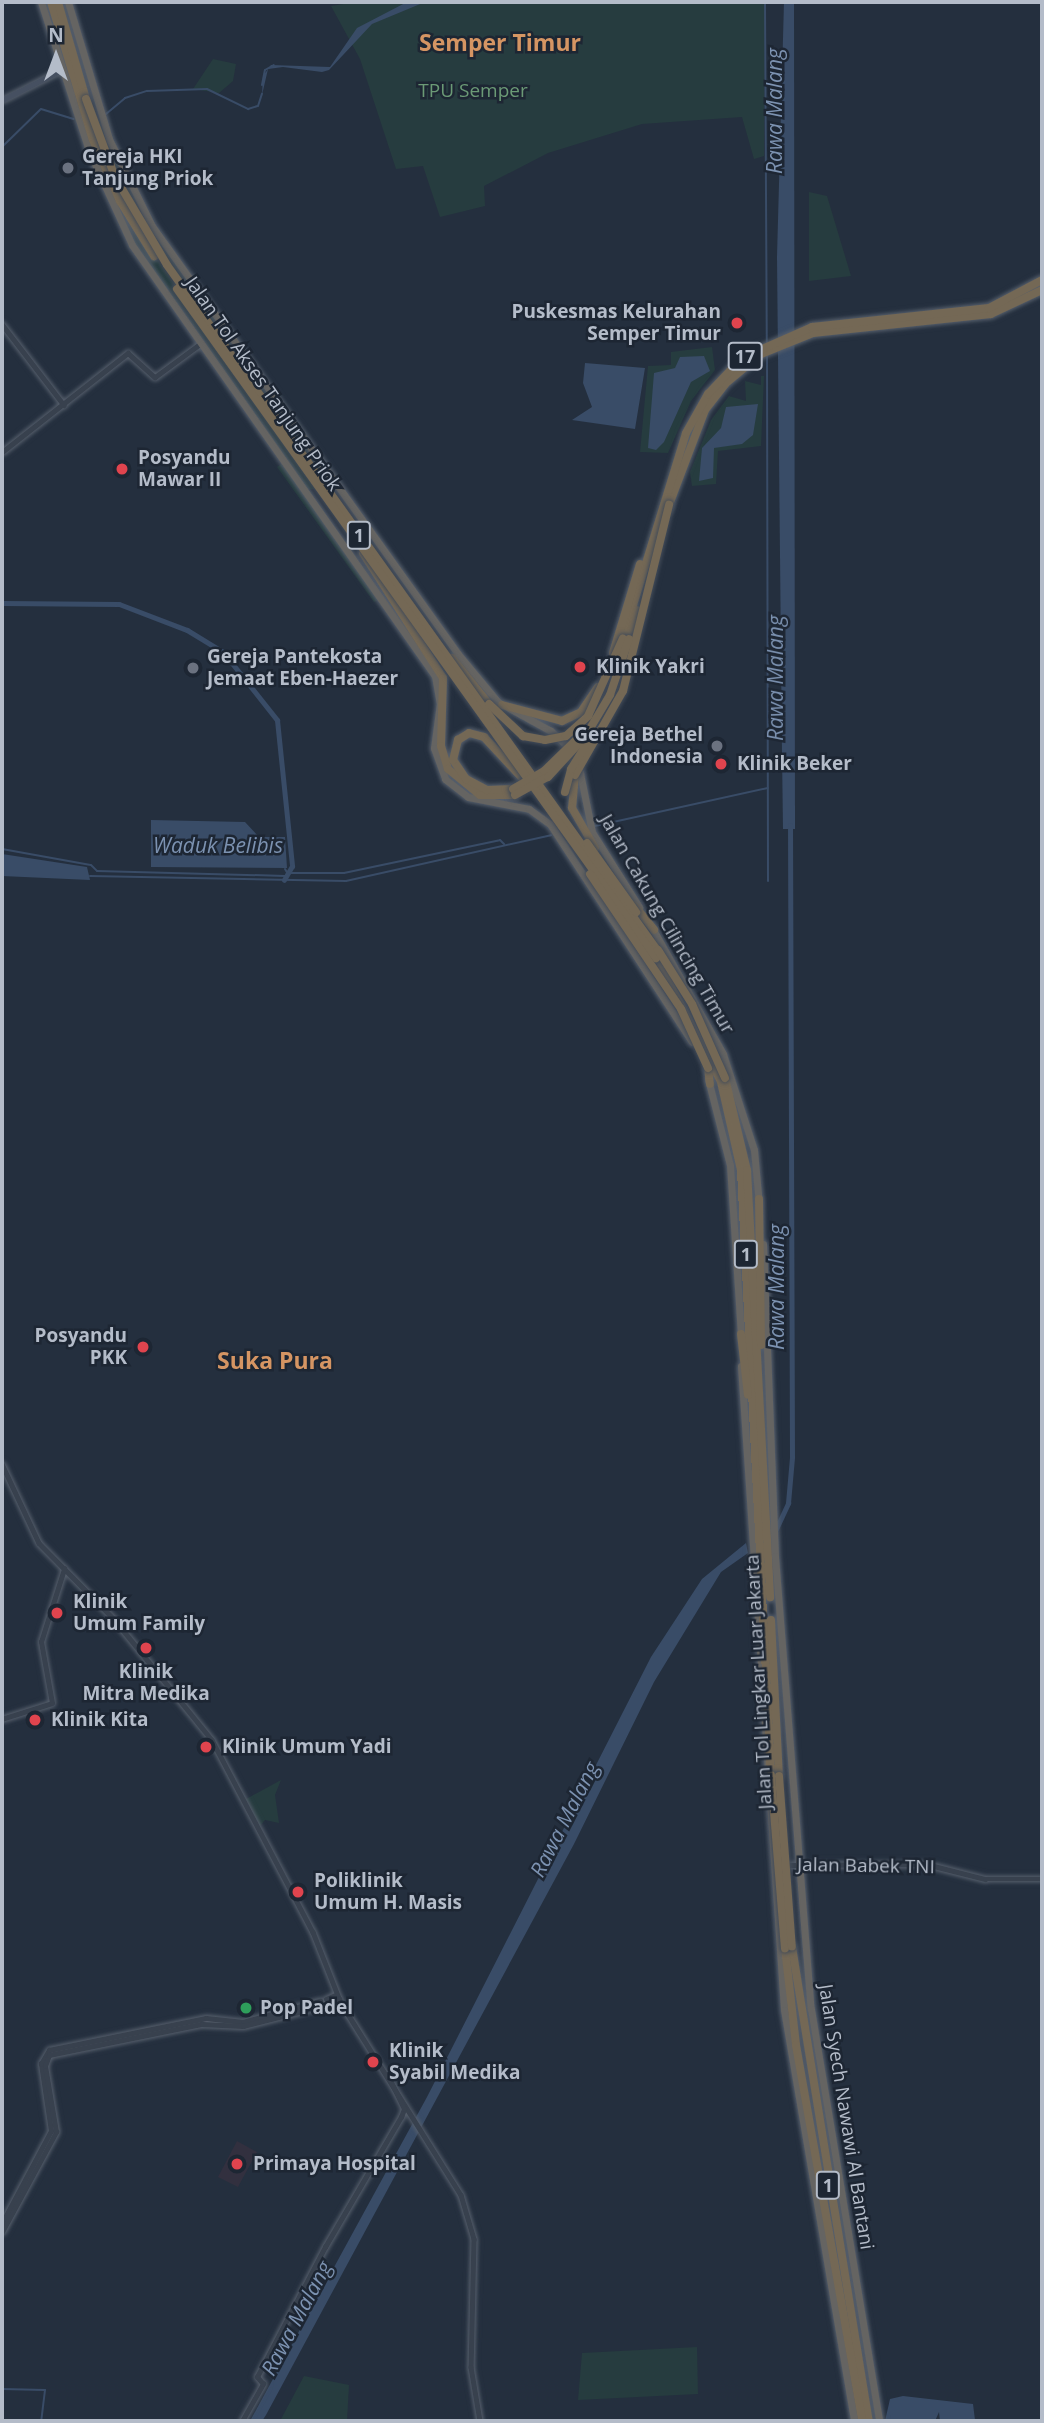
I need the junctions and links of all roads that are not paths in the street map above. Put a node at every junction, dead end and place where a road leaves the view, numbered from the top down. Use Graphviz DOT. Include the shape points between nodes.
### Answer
graph roads {
  1 [pos="46,2"];
  2 [pos="60,2"];
  3 [pos="68,2"];
  4 [pos="66,67"];
  5 [pos="2,100"];
  6 [pos="1042,280"];
  7 [pos="1042,289"];
  8 [pos="2,324"];
  9 [pos="200,344"];
  10 [pos="64,405"];
  11 [pos="2,452"];
  12 [pos="325,474"];
  13 [pos="307,488"];
  14 [pos="338,492"];
  15 [pos="666,504"];
  16 [pos="320,508"];
  17 [pos="357,542"];
  18 [pos="431,635"];
  19 [pos="626,639"];
  20 [pos="502,705"];
  21 [pos="546,774"];
  22 [pos="548,810"];
  23 [pos="567,835"];
  24 [pos="655,932"];
  25 [pos="634,949"];
  26 [pos="662,955"];
  27 [pos="647,969"];
  28 [pos="710,1084"];
  29 [pos="759,1199"];
  30 [pos="767,1314"];
  31 [pos="742,1337"];
  32 [pos="759,1369"];
  33 [pos="753,1428"];
  34 [pos="2,1464"];
  35 [pos="765,1559"];
  36 [pos="64,1569"];
  37 [pos="2,1719"];
  38 [pos="796,1847"];
  39 [pos="772,1849"];
  40 [pos="798,1864"];
  41 [pos="772,1866"];
  42 [pos="1042,1879"];
  43 [pos="789,1948"];
  44 [pos="337,1997"];
  45 [pos="387,2074"];
  46 [pos="46,2081"];
  47 [pos="2,2223"];
  48 [pos="2,2232"];
  49 [pos="242,2421"];
  50 [pos="480,2421"];
  51 [pos="854,2421"];
  52 [pos="862,2421"];
  53 [pos="869,2421"];
  54 [pos="878,2421"];
  1 -- 4 [label="highway, Jalan Tol Akses Tanjung Priok / 1"];
  2 -- 18 [label="highway, Jalan Tol Akses Tanjung Priok / 1, bridge" via="86,99 116,177 151,242"];
  3 -- 12 [label="highway, Jalan Cakung Cilincing Timur" via="103,118 152,226"];
  4 -- 5 [label="main road"];
  4 -- 9 [label="highway, Jalan Syech Nawawi Al Bantani" via="80,125 132,245"];
  4 -- 17 [label="highway, Jalan Tol Akses Tanjung Priok / 1, bridge" via="93,140 134,226"];
  6 -- 15 [label="highway, 17" via="989,308 811,327 757,348 724,375 699,407"];
  7 -- 15 [label="highway, 17" via="991,314 813,333 761,354 725,384 705,410"];
  8 -- 10 [label="street"];
  9 -- 10 [label="street" via="155,377 128,353"];
  9 -- 13 [label="highway, Jalan Syech Nawawi Al Bantani"];
  10 -- 11 [label="street"];
  12 -- 13 [label="highway" via="322,486"];
  12 -- 14 [label="highway, Jalan Cakung Cilincing Timur"];
  13 -- 16 [label="highway, Jalan Syech Nawawi Al Bantani"];
  14 -- 16 [label="highway" via="322,496"];
  14 -- 20 [label="highway, Jalan Cakung Cilincing Timur"];
  15 -- 19 [label="highway, 17"];
  15 -- 20 [label="highway, bridge" via="606,670 582,712 562,722"];
  15 -- 24 [label="highway, bridge" via="623,691 573,780 571,802 577,820"];
  16 -- 25 [label="highway, Jalan Syech Nawawi Al Bantani" via="435,676 440,703 434,748 446,779 474,799 522,807 546,820"];
  17 -- 21 [label="highway, bridge" via="442,674 447,700 442,750 454,777 473,792 497,798 524,792"];
  17 -- 22 [label="highway, Jalan Tol Akses Tanjung Priok / 1, bridge"];
  18 -- 19 [label="highway, bridge" via="505,723 540,740 566,736 584,721"];
  18 -- 26 [label="highway, Jalan Tol Akses Tanjung Priok / 1, bridge"];
  19 -- 21 [label="highway, 17, bridge" via="596,720"];
  19 -- 26 [label="highway, bridge" via="614,697 570,769 565,797 575,826"];
  20 -- 24 [label="highway, Jalan Cakung Cilincing Timur" via="551,731 571,751 592,832"];
  21 -- 22 [label="highway, bridge" via="530,781 526,783 521,786 513,789 487,790 460,773 453,749 467,734 484,737 502,753 523,779 532,789"];
  22 -- 23 [label="highway, Jalan Tol Akses Tanjung Priok / 1, bridge"];
  23 -- 26 [label="highway, Jalan Tol Akses Tanjung Priok / 1, bridge"];
  23 -- 28 [label="highway, bridge" via="681,1009 708,1068"];
  24 -- 25 [label="highway" via="650,946"];
  24 -- 26 [label="highway, Jalan Cakung Cilincing Timur"];
  25 -- 27 [label="highway, Jalan Syech Nawawi Al Bantani"];
  26 -- 27 [label="highway"];
  26 -- 29 [label="highway, Jalan Cakung Cilincing Timur" via="723,1054 754,1150"];
  26 -- 32 [label="highway, Jalan Tol Lingkar Luar Jakarta / 1, bridge" via="704,1028 739,1128 747,1170"];
  26 -- 33 [label="highway, Jalan Tol Lingkar Luar Jakarta / 1, bridge" via="720,1082 737,1149"];
  27 -- 28 [label="highway, Jalan Syech Nawawi Al Bantani" via="683,1024"];
  28 -- 31 [label="highway, Jalan Syech Nawawi Al Bantani" via="731,1173"];
  29 -- 30 [label="highway, Jalan Cakung Cilincing Timur"];
  29 -- 32 [label="highway" via="763,1327"];
  30 -- 35 [label="highway, Jalan Syech Nawawi Al Bantani" via="771,1483"];
  31 -- 33 [label="highway"];
  31 -- 35 [label="highway, Jalan Syech Nawawi Al Bantani" via="751,1484"];
  32 -- 35 [label="highway, Jalan Tol Lingkar Luar Jakarta / 1"];
  33 -- 35 [label="highway, Jalan Tol Lingkar Luar Jakarta / 1"];
  34 -- 36 [label="street" via="39,1543"];
  35 -- 38 [label="highway, Jalan Syech Nawawi Al Bantani"];
  35 -- 39 [label="highway, Jalan Syech Nawawi Al Bantani"];
  35 -- 43 [label="highway, Jalan Tol Lingkar Luar Jakarta / 1, bridge"];
  36 -- 37 [label="street" via="41,1642 52,1703"];
  36 -- 44 [label="street" via="114,1619 212,1740 313,1931"];
  38 -- 39 [label="highway" via="783,1860 776,1858"];
  38 -- 40 [label="highway, Jalan Syech Nawawi Al Bantani"];
  39 -- 41 [label="highway, Jalan Syech Nawawi Al Bantani"];
  40 -- 41 [label="street, Jalan Babek TNI"];
  40 -- 42 [label="street, Jalan Babek TNI" via="926,1864 985,1879"];
  40 -- 54 [label="highway, Jalan Syech Nawawi Al Bantani" via="815,2048"];
  41 -- 51 [label="highway, Jalan Syech Nawawi Al Bantani" via="789,2045"];
  43 -- 52 [label="highway, Jalan Tol Lingkar Luar Jakarta / 1" via="796,2045"];
  43 -- 53 [label="highway, Jalan Tol Lingkar Luar Jakarta / 1"];
  44 -- 45 [label="street"];
  44 -- 46 [label="street" via="307,2009 243,2022 206,2018 53,2048 41,2060"];
  45 -- 49 [label="street" via="404,2109 401,2117 340,2218 257,2377 263,2384"];
  45 -- 50 [label="street" via="461,2195 474,2239 471,2367"];
  46 -- 47 [label="street" via="52,2128"];
  46 -- 48 [label="street" via="55,2134"];
}
